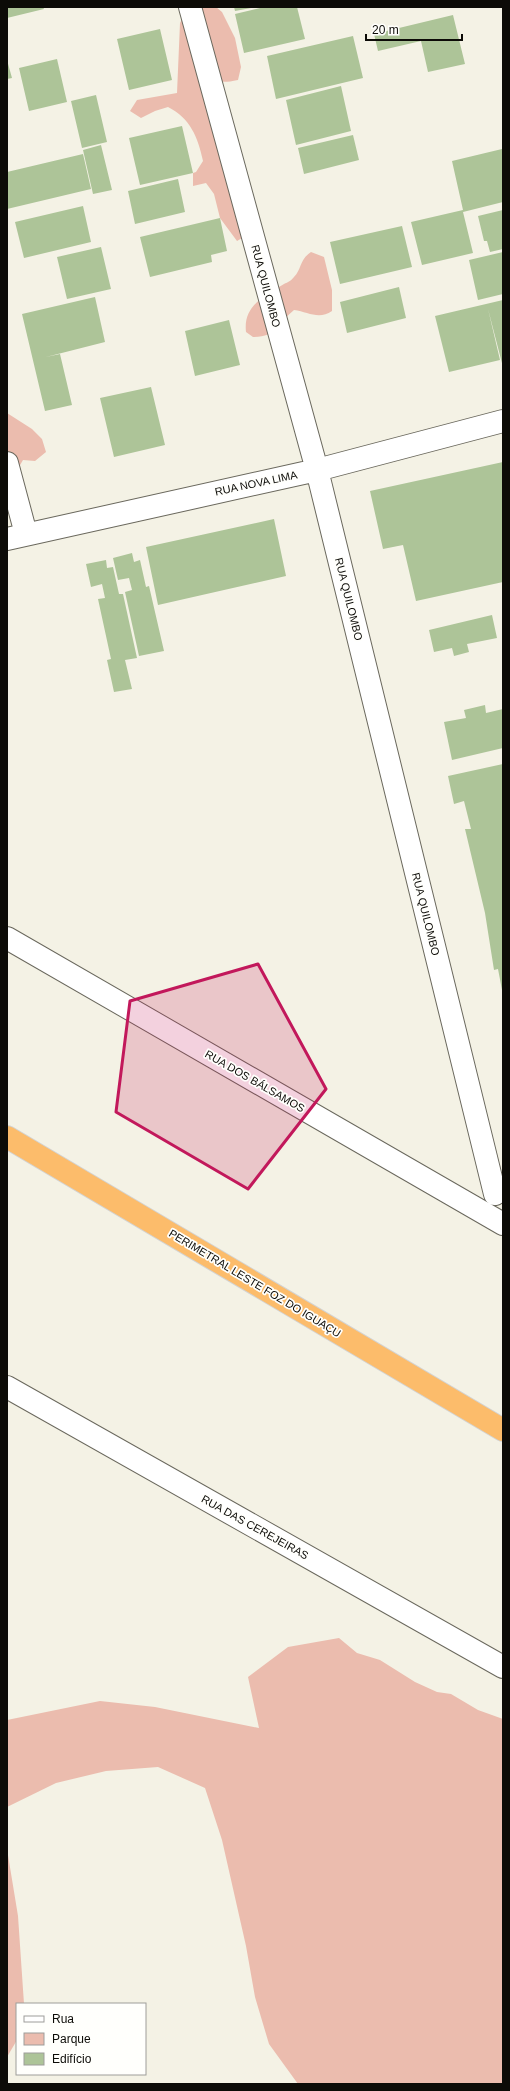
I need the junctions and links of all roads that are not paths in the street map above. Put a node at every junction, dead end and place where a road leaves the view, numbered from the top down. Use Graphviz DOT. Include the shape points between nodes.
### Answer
graph roads {
  1 [pos="190,7"];
  2 [pos="503,421"];
  3 [pos="7,463"];
  4 [pos="317,470"];
  5 [pos="17,536"];
  6 [pos="7,938"];
  7 [pos="7,1136"];
  8 [pos="499,1193"];
  9 [pos="477,1209"];
  10 [pos="503,1224"];
  11 [pos="7,1387"];
  12 [pos="503,1430"];
  13 [pos="503,1667"];
  1 -- 4 [label="street, RUA QUILOMBO"];
  2 -- 4 [label="street, RUA NOVA LIMA"];
  3 -- 5 [label="street"];
  4 -- 5 [label="street, RUA NOVA LIMA"];
  4 -- 8 [label="street, RUA QUILOMBO"];
  6 -- 9 [label="street, RUA DOS BÁLSAMOS"];
  7 -- 12 [label="highway, PERIMETRAL LESTE FOZ DO IGUAÇU"];
  8 -- 9 [label="street"];
  9 -- 10 [label="street, RUA DOS BÁLSAMOS"];
  11 -- 13 [label="street, RUA DAS CEREJEIRAS"];
}
